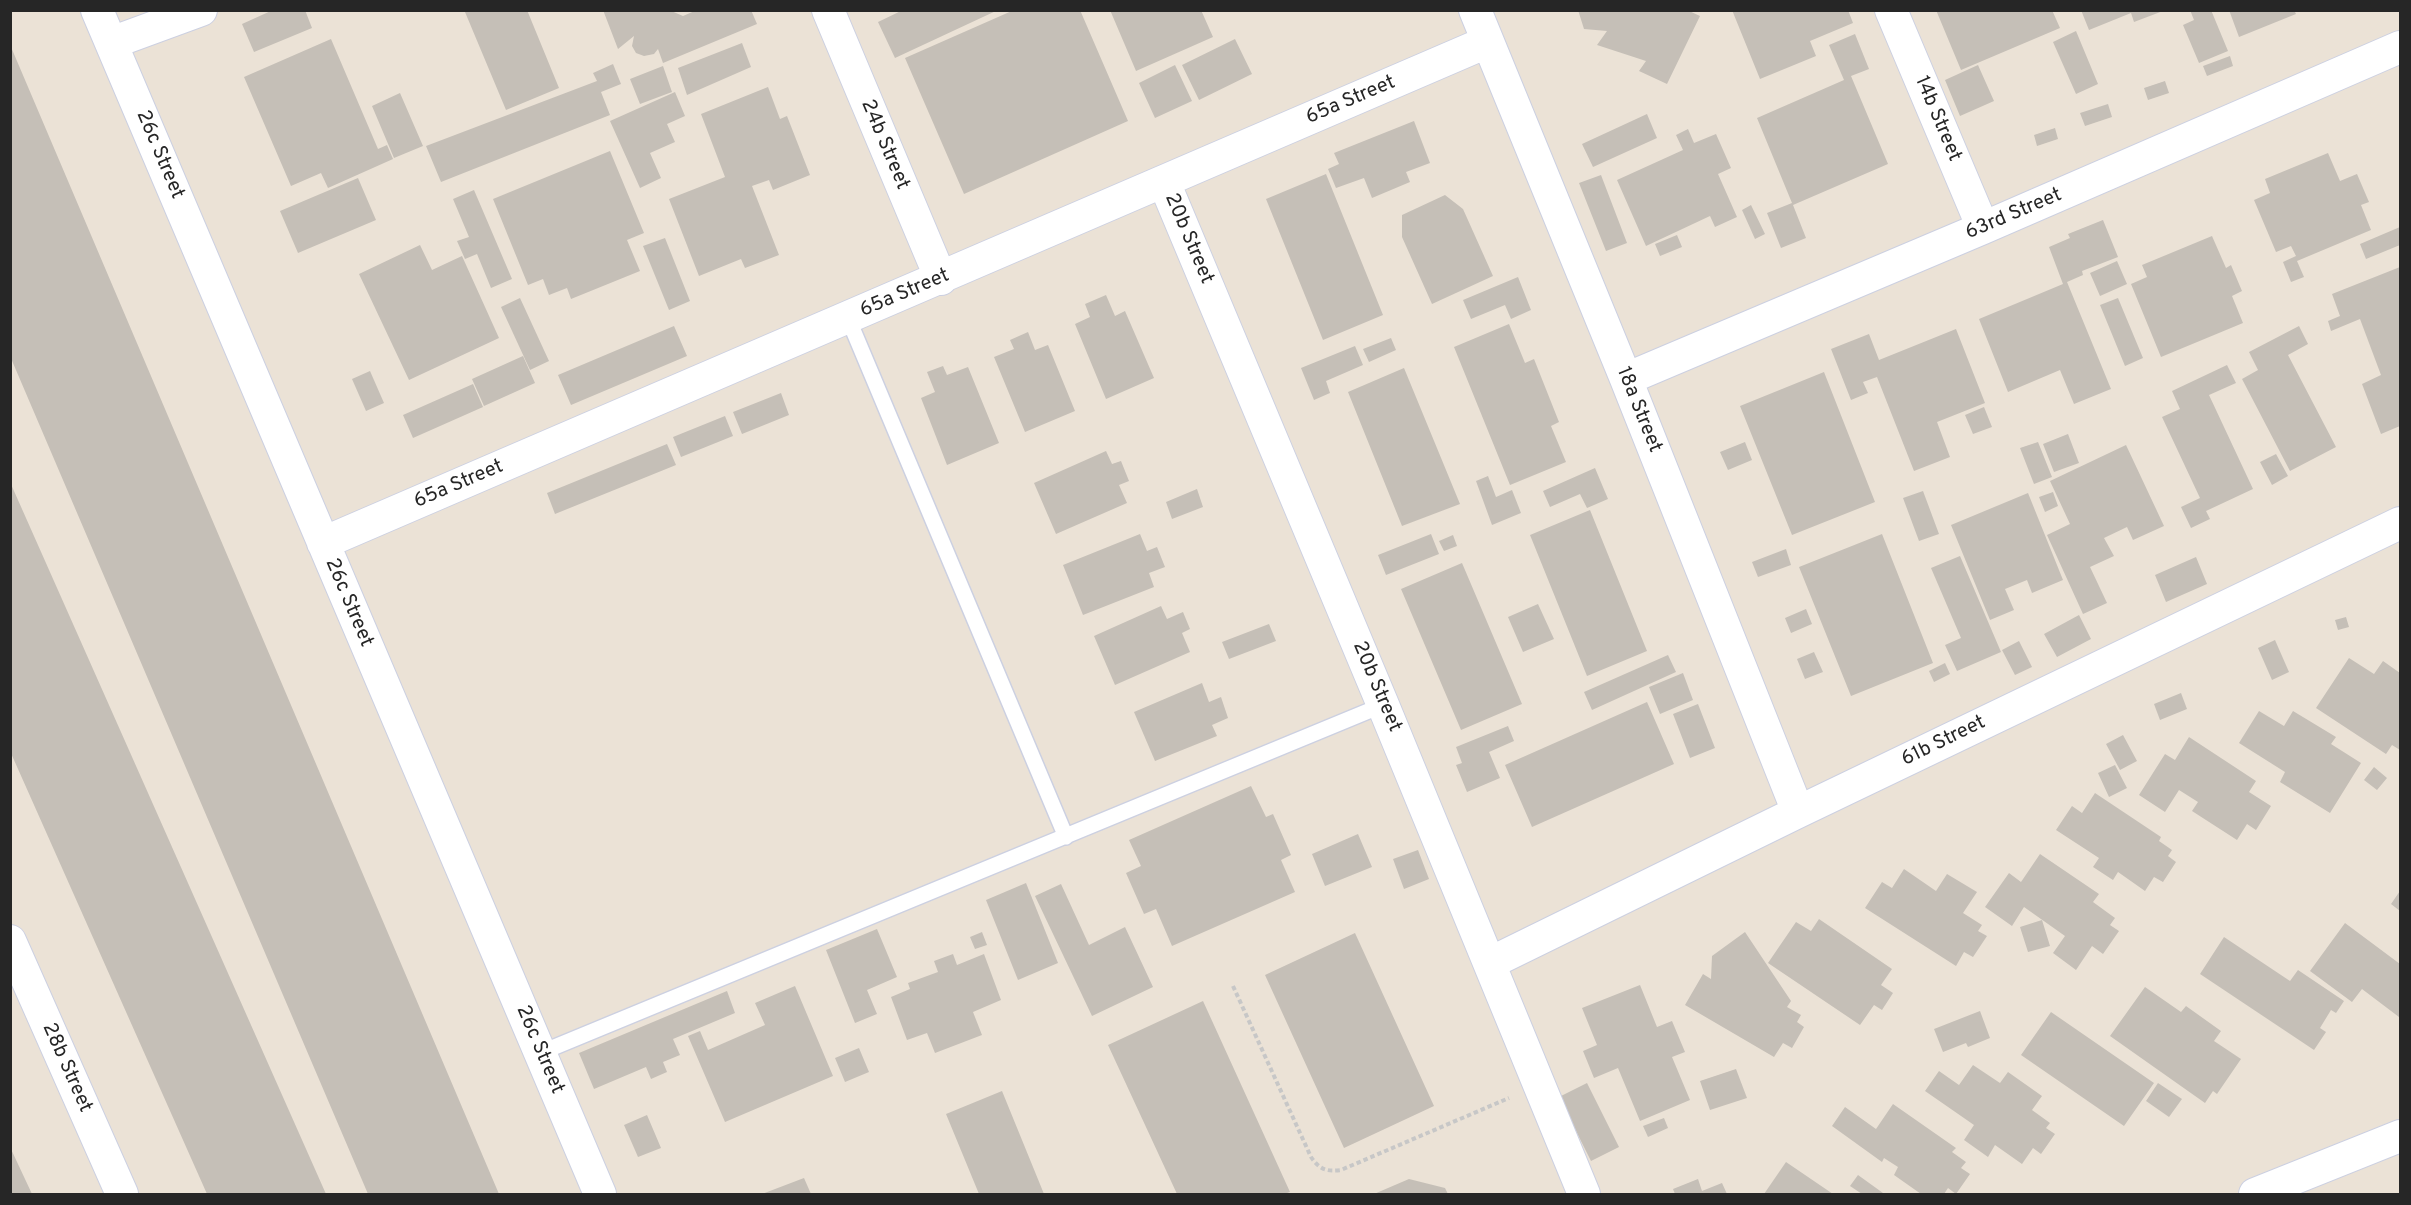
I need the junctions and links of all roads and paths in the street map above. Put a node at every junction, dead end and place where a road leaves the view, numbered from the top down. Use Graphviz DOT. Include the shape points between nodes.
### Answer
graph roads {
  1 [pos="97,10"];
  2 [pos="201,10"];
  3 [pos="828,10"];
  4 [pos="1475,10"];
  5 [pos="1891,10"];
  6 [pos="1487,42"];
  7 [pos="111,43"];
  8 [pos="2400,47"];
  9 [pos="1164,182"];
  10 [pos="1983,228"];
  11 [pos="941,279"];
  12 [pos="848,318"];
  13 [pos="1626,379"];
  14 [pos="2400,523"];
  15 [pos="323,543"];
  16 [pos="1383,705"];
  17 [pos="1798,812"];
  18 [pos="1066,837"];
  19 [pos="10,941"];
  20 [pos="1490,963"];
  21 [pos="1233,986"];
  22 [pos="540,1053"];
  23 [pos="1540,1085"];
  24 [pos="2398,1143"];
  25 [pos="122,1194"];
  26 [pos="600,1194"];
  27 [pos="1584,1194"];
  28 [pos="2255,1194"];
  1 -- 7 [label="street, 26c Street"];
  2 -- 7 [label="street"];
  3 -- 11 [label="street, 24b Street"];
  4 -- 6 [label="street, 18a Street"];
  5 -- 10 [label="street, 14b Street"];
  6 -- 9 [label="street, 65a Street"];
  6 -- 13 [label="street, 18a Street"];
  7 -- 15 [label="street, 26c Street"];
  8 -- 10 [label="street, 63rd Street"];
  9 -- 11 [label="street, 65a Street"];
  9 -- 16 [label="street, 20b Street"];
  10 -- 13 [label="street, 63rd Street"];
  11 -- 12 [label="street, 65a Street"];
  12 -- 15 [label="street, 65a Street"];
  12 -- 18 [label="lane"];
  13 -- 17 [label="street, 18a Street"];
  14 -- 17 [label="street, 61b Street"];
  15 -- 22 [label="street, 26c Street"];
  16 -- 18 [label="lane"];
  16 -- 20 [label="street, 20b Street"];
  17 -- 20 [label="street, 61b Street"];
  18 -- 22 [label="lane"];
  19 -- 25 [label="street, 28b Street"];
  20 -- 23 [label="street, 20b Street"];
  21 -- 23 [label="path" via="1311,1157 1318,1167 1329,1172"];
  22 -- 26 [label="street, 26c Street"];
  23 -- 27 [label="street, 20b Street"];
  24 -- 28 [label="street"];
}
